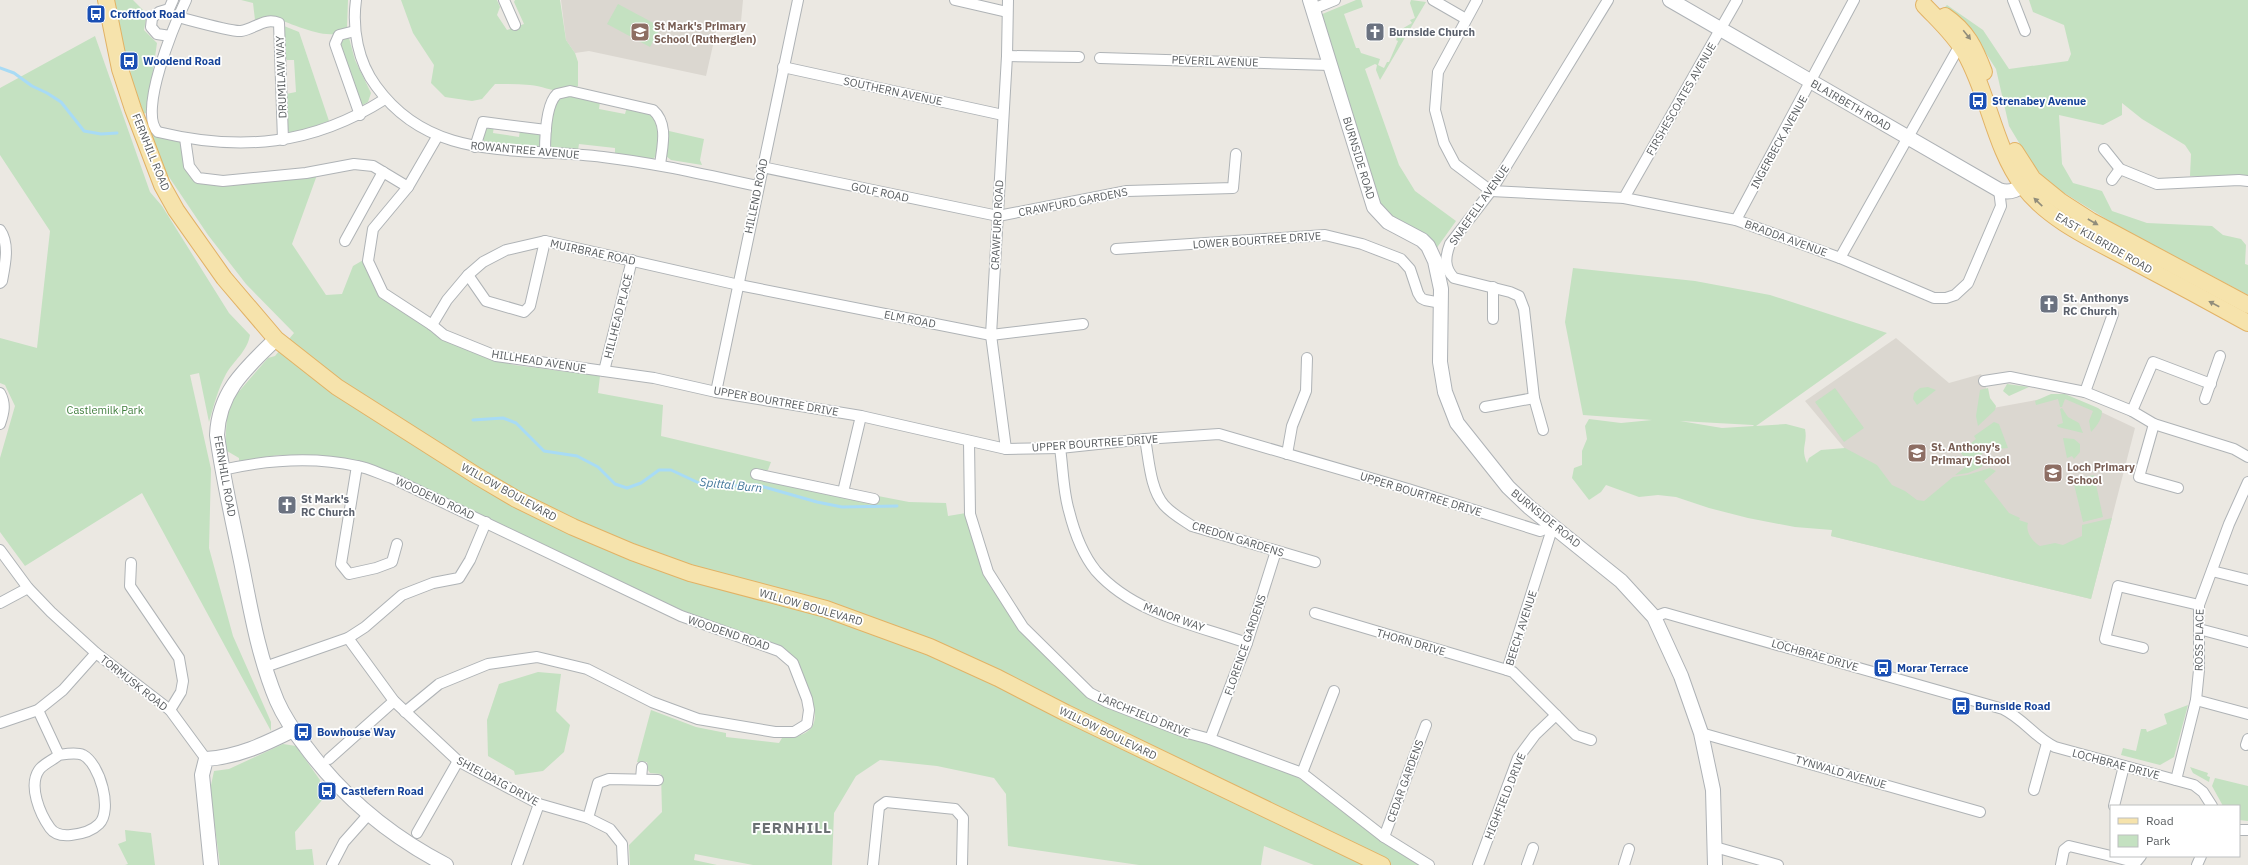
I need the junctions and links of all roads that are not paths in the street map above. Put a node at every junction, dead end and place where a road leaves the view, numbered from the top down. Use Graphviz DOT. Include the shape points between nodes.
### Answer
graph roads {
  1 [pos="106,0"];
  2 [pos="173,0"];
  3 [pos="186,0"];
  4 [pos="356,0"];
  5 [pos="504,0"];
  6 [pos="798,0"];
  7 [pos="955,0"];
  8 [pos="1008,0"];
  9 [pos="1335,0"];
  10 [pos="1433,0"];
  11 [pos="1477,0"];
  12 [pos="1608,0"];
  13 [pos="1670,0"];
  14 [pos="1737,0"];
  15 [pos="1854,0"];
  16 [pos="2013,0"];
  17 [pos="1920,2"];
  18 [pos="1312,4"];
  19 [pos="1007,12"];
  20 [pos="178,17"];
  21 [pos="1466,19"];
  22 [pos="515,25"];
  23 [pos="1722,29"];
  24 [pos="355,31"];
  25 [pos="2025,31"];
  26 [pos="170,36"];
  27 [pos="1956,52"];
  28 [pos="1008,56"];
  29 [pos="1079,57"];
  30 [pos="1100,58"];
  31 [pos="1330,65"];
  32 [pos="783,67"];
  33 [pos="1812,82"];
  34 [pos="385,99"];
  35 [pos="360,115"];
  36 [pos="1003,115"];
  37 [pos="546,130"];
  38 [pos="437,137"];
  39 [pos="185,138"];
  40 [pos="1908,138"];
  41 [pos="283,140"];
  42 [pos="475,147"];
  43 [pos="2104,149"];
  44 [pos="545,153"];
  45 [pos="1236,154"];
  46 [pos="660,165"];
  47 [pos="762,167"];
  48 [pos="2120,169"];
  49 [pos="383,172"];
  50 [pos="2112,180"];
  51 [pos="2248,181"];
  52 [pos="2028,182"];
  53 [pos="758,186"];
  54 [pos="408,187"];
  55 [pos="1999,190"];
  56 [pos="1491,191"];
  57 [pos="1624,198"];
  58 [pos="998,216"];
  59 [pos="1736,220"];
  60 [pos="0,230"];
  61 [pos="345,241"];
  62 [pos="545,241"];
  63 [pos="1116,249"];
  64 [pos="1840,258"];
  65 [pos="632,260"];
  66 [pos="468,275"];
  67 [pos="0,283"];
  68 [pos="739,285"];
  69 [pos="1493,287"];
  70 [pos="1441,303"];
  71 [pos="2248,305"];
  72 [pos="2113,314"];
  73 [pos="1493,319"];
  74 [pos="2248,323"];
  75 [pos="1083,324"];
  76 [pos="432,325"];
  77 [pos="991,335"];
  78 [pos="276,339"];
  79 [pos="2220,356"];
  80 [pos="1307,358"];
  81 [pos="604,371"];
  82 [pos="1984,381"];
  83 [pos="2211,384"];
  84 [pos="716,392"];
  85 [pos="2085,392"];
  86 [pos="0,393"];
  87 [pos="1534,398"];
  88 [pos="2205,399"];
  89 [pos="1485,407"];
  90 [pos="2132,412"];
  91 [pos="861,416"];
  92 [pos="0,424"];
  93 [pos="2154,424"];
  94 [pos="1543,430"];
  95 [pos="1145,439"];
  96 [pos="969,441"];
  97 [pos="1060,448"];
  98 [pos="1006,449"];
  99 [pos="1287,454"];
  100 [pos="2248,457"];
  101 [pos="357,466"];
  102 [pos="222,470"];
  103 [pos="756,474"];
  104 [pos="2248,482"];
  105 [pos="2178,488"];
  106 [pos="844,492"];
  107 [pos="874,499"];
  108 [pos="486,522"];
  109 [pos="1554,526"];
  110 [pos="397,544"];
  111 [pos="0,550"];
  112 [pos="1276,551"];
  113 [pos="1315,562"];
  114 [pos="131,563"];
  115 [pos="2212,571"];
  116 [pos="2248,580"];
  117 [pos="28,588"];
  118 [pos="0,602"];
  119 [pos="2199,605"];
  120 [pos="1315,613"];
  121 [pos="1654,617"];
  122 [pos="2199,629"];
  123 [pos="348,638"];
  124 [pos="2248,642"];
  125 [pos="1247,643"];
  126 [pos="2143,648"];
  127 [pos="96,653"];
  128 [pos="265,667"];
  129 [pos="1507,670"];
  130 [pos="1334,692"];
  131 [pos="2196,700"];
  132 [pos="394,701"];
  133 [pos="38,710"];
  134 [pos="170,710"];
  135 [pos="405,712"];
  136 [pos="2248,714"];
  137 [pos="1556,715"];
  138 [pos="0,723"];
  139 [pos="1426,725"];
  140 [pos="293,730"];
  141 [pos="1701,733"];
  142 [pos="1210,739"];
  143 [pos="1591,740"];
  144 [pos="2047,743"];
  145 [pos="59,756"];
  146 [pos="206,759"];
  147 [pos="329,759"];
  148 [pos="458,761"];
  149 [pos="2124,766"];
  150 [pos="642,767"];
  151 [pos="1302,773"];
  152 [pos="641,779"];
  153 [pos="658,780"];
  154 [pos="2176,780"];
  155 [pos="2034,790"];
  156 [pos="539,804"];
  157 [pos="2114,805"];
  158 [pos="2211,805"];
  159 [pos="1980,812"];
  160 [pos="368,815"];
  161 [pos="588,818"];
  162 [pos="417,833"];
  163 [pos="1384,837"];
  164 [pos="1715,847"];
  165 [pos="1533,848"];
  166 [pos="1629,849"];
  167 [pos="2110,856"];
  168 [pos="2115,857"];
  169 [pos="2140,857"];
  170 [pos="211,865"];
  171 [pos="332,865"];
  172 [pos="446,865"];
  173 [pos="517,865"];
  174 [pos="623,865"];
  175 [pos="873,865"];
  176 [pos="962,865"];
  177 [pos="1382,865"];
  178 [pos="1429,865"];
  179 [pos="1478,865"];
  180 [pos="1527,865"];
  181 [pos="1624,865"];
  182 [pos="1715,865"];
  183 [pos="1778,865"];
  184 [pos="2061,865"];
  1 -- 78 [label="main road, FERNHILL ROAD" via="120,69 162,185 203,250"];
  2 -- 26 [label="street" via="169,9 159,12 152,18 151,27 157,34"];
  3 -- 20 [label="street"];
  4 -- 24 [label="street, ROWANTREE AVENUE"];
  5 -- 22 [label="street"];
  6 -- 32 [label="street, HILLEND ROAD"];
  7 -- 19 [label="street"];
  8 -- 19 [label="street, CRAWFURD ROAD"];
  9 -- 18 [label="street"];
  10 -- 21 [label="street"];
  11 -- 21 [label="street"];
  12 -- 56 [label="street, SNAEFELL AVENUE"];
  13 -- 23 [label="street, BLAIRBETH ROAD"];
  14 -- 23 [label="street, FIRSHESCOATES AVENUE"];
  15 -- 33 [label="street, INGERBECK AVENUE"];
  16 -- 25 [label="street"];
  17 -- 52 [label="main road, EAST KILBRIDE ROAD" via="1955,23 1971,40"];
  18 -- 31 [label="street, BURNSIDE ROAD"];
  19 -- 28 [label="street, CRAWFURD ROAD"];
  20 -- 26 [label="street"];
  20 -- 41 [label="street, DRUMILAW WAY" via="241,31 265,22 279,23"];
  21 -- 56 [label="street" via="1438,72 1435,110 1444,143 1455,164"];
  23 -- 33 [label="street, BLAIRBETH ROAD"];
  23 -- 57 [label="street, FIRSHESCOATES AVENUE"];
  24 -- 34 [label="street, ROWANTREE AVENUE" via="366,68"];
  24 -- 35 [label="street" via="339,35 335,44"];
  26 -- 39 [label="street" via="155,87 152,122 158,132"];
  27 -- 40 [label="street"];
  28 -- 29 [label="street"];
  28 -- 36 [label="street, CRAWFURD ROAD"];
  30 -- 31 [label="street, PEVERIL AVENUE"];
  31 -- 70 [label="street, BURNSIDE ROAD" via="1374,207 1388,222 1422,240 1428,246 1439,278"];
  32 -- 36 [label="street, SOUTHERN AVENUE"];
  32 -- 47 [label="street, HILLEND ROAD"];
  33 -- 40 [label="street, BLAIRBETH ROAD"];
  33 -- 59 [label="street, INGERBECK AVENUE"];
  34 -- 35 [label="street"];
  34 -- 38 [label="street, ROWANTREE AVENUE" via="410,122"];
  35 -- 41 [label="street" via="322,130"];
  36 -- 58 [label="street, CRAWFURD ROAD"];
  37 -- 42 [label="street" via="483,122"];
  37 -- 44 [label="street"];
  37 -- 46 [label="street" via="552,102 561,92 570,91 649,108 659,116 663,126"];
  38 -- 42 [label="street, ROWANTREE AVENUE"];
  38 -- 54 [label="street, HILLHEAD AVENUE"];
  39 -- 41 [label="street" via="208,142"];
  39 -- 49 [label="street" via="189,166 198,178 223,181 306,173 354,164 373,166"];
  40 -- 55 [label="street, BLAIRBETH ROAD"];
  40 -- 64 [label="street"];
  42 -- 44 [label="street, ROWANTREE AVENUE"];
  43 -- 48 [label="street"];
  44 -- 46 [label="street, ROWANTREE AVENUE" via="602,156"];
  45 -- 58 [label="street, CRAWFURD GARDENS" via="1233,188 1127,191"];
  46 -- 53 [label="street, ROWANTREE AVENUE"];
  47 -- 53 [label="street, HILLEND ROAD"];
  47 -- 58 [label="street, GOLF ROAD"];
  48 -- 50 [label="street"];
  48 -- 51 [label="street" via="2157,184"];
  49 -- 54 [label="street"];
  49 -- 61 [label="street"];
  52 -- 55 [label="street" via="2008,192"];
  52 -- 71 [label="main road, EAST KILBRIDE ROAD, one-way" via="2091,221"];
  74 -- 52 [label="main road, EAST KILBRIDE ROAD, one-way" via="2083,233 2046,209"];
  53 -- 68 [label="street, HILLEND ROAD"];
  54 -- 76 [label="street, HILLHEAD AVENUE" via="373,229 368,261 383,293"];
  55 -- 64 [label="street, BRADDA AVENUE" via="2001,206 1996,219 1968,283 1955,295 1934,298"];
  56 -- 57 [label="street, BRADDA AVENUE"];
  56 -- 69 [label="street, SNAEFELL AVENUE" via="1450,244 1446,266 1451,275 1458,280"];
  57 -- 59 [label="street, BRADDA AVENUE"];
  58 -- 77 [label="street, CRAWFURD ROAD"];
  59 -- 64 [label="street, BRADDA AVENUE"];
  60 -- 67 [label="street" via="6,244"];
  62 -- 65 [label="street, MUIRBRAE ROAD"];
  62 -- 66 [label="street, MUIRBRAE ROAD" via="506,250 483,262"];
  62 -- 66 [label="street" via="530,306 524,312 486,301"];
  63 -- 70 [label="street, LOWER BOURTREE DRIVE" via="1325,235 1362,244 1402,259 1410,269 1421,298"];
  65 -- 68 [label="street, MUIRBRAE ROAD"];
  65 -- 81 [label="street, HILLHEAD PLACE"];
  66 -- 76 [label="street, MUIRBRAE ROAD" via="447,300"];
  68 -- 77 [label="street, ELM ROAD"];
  68 -- 84 [label="street, HILLEND ROAD"];
  69 -- 73 [label="street"];
  69 -- 87 [label="street, SNAEFELL AVENUE" via="1519,296 1524,309"];
  70 -- 109 [label="street, BURNSIDE ROAD" via="1440,362 1446,392 1457,423 1508,487"];
  72 -- 85 [label="street"];
  75 -- 77 [label="street, ELM ROAD"];
  76 -- 81 [label="street, HILLHEAD AVENUE" via="444,335 496,356"];
  77 -- 98 [label="street, CRAWFURD ROAD"];
  78 -- 102 [label="street, FERNHILL ROAD" via="249,364 230,388 223,403 217,435"];
  78 -- 177 [label="main road, WILLOW BOULEVARD" via="337,387 484,480 573,527 690,573 826,608 930,647"];
  79 -- 83 [label="street"];
  80 -- 99 [label="street" via="1306,391 1292,426"];
  81 -- 84 [label="street, UPPER BOURTREE DRIVE" via="654,378"];
  82 -- 85 [label="street" via="2010,377"];
  83 -- 88 [label="street"];
  83 -- 90 [label="street" via="2153,362"];
  84 -- 91 [label="street, UPPER BOURTREE DRIVE"];
  85 -- 90 [label="street"];
  86 -- 92 [label="street" via="5,411"];
  87 -- 89 [label="street"];
  87 -- 94 [label="street, SNAEFELL AVENUE"];
  90 -- 93 [label="street"];
  91 -- 96 [label="street, UPPER BOURTREE DRIVE"];
  91 -- 106 [label="street"];
  93 -- 100 [label="street" via="2234,449"];
  93 -- 105 [label="street" via="2138,476"];
  95 -- 97 [label="street, UPPER BOURTREE DRIVE"];
  95 -- 99 [label="street, UPPER BOURTREE DRIVE" via="1219,434"];
  95 -- 112 [label="street, CREDON GARDENS" via="1155,487 1163,504 1175,515 1192,526"];
  96 -- 98 [label="street, UPPER BOURTREE DRIVE"];
  96 -- 142 [label="street, LARCHFIELD DRIVE" via="970,514 988,572 1023,627 1090,693 1170,727"];
  97 -- 98 [label="street, UPPER BOURTREE DRIVE"];
  97 -- 125 [label="street, MANOR WAY" via="1068,510 1078,539 1096,570 1116,590 1146,608"];
  99 -- 109 [label="street, UPPER BOURTREE DRIVE" via="1540,531"];
  101 -- 102 [label="street, WOODEND ROAD" via="290,460 253,463"];
  101 -- 108 [label="street, WOODEND ROAD" via="392,478"];
  101 -- 110 [label="street" via="341,564 349,574 376,568 392,562"];
  102 -- 128 [label="street, FERNHILL ROAD" via="258,645"];
  103 -- 106 [label="street"];
  104 -- 115 [label="street, ROSS PLACE"];
  106 -- 107 [label="street"];
  108 -- 123 [label="street" via="470,560 459,578 433,582 402,595"];
  108 -- 135 [label="street, WOODEND ROAD" via="681,616 779,650 793,663 804,692 810,710 807,724 794,732 775,732 698,719 652,702 587,669 537,657 488,664 439,684"];
  109 -- 121 [label="street, BURNSIDE ROAD" via="1621,581"];
  109 -- 129 [label="street, BEECH AVENUE"];
  111 -- 117 [label="street, TORMUSK ROAD"];
  112 -- 113 [label="street, CREDON GARDENS"];
  112 -- 125 [label="street, FLORENCE GARDENS"];
  114 -- 134 [label="street" via="130,586 179,658 183,681 181,692"];
  115 -- 116 [label="street"];
  115 -- 119 [label="street, ROSS PLACE"];
  117 -- 118 [label="street"];
  117 -- 127 [label="street, TORMUSK ROAD"];
  119 -- 122 [label="street, ROSS PLACE"];
  119 -- 126 [label="street" via="2118,586 2105,639"];
  120 -- 129 [label="street, THORN DRIVE"];
  121 -- 141 [label="street, BURNSIDE ROAD" via="1681,676"];
  121 -- 144 [label="street, LOCHBRAE DRIVE" via="1665,613 2003,709 2018,716"];
  122 -- 124 [label="street"];
  122 -- 131 [label="street, ROSS PLACE"];
  123 -- 128 [label="street"];
  123 -- 132 [label="street, SHIELDAIG DRIVE"];
  125 -- 142 [label="street, FLORENCE GARDENS"];
  127 -- 133 [label="street" via="63,690"];
  127 -- 134 [label="street, TORMUSK ROAD"];
  128 -- 140 [label="street, FERNHILL ROAD" via="278,702"];
  129 -- 137 [label="street, BEECH AVENUE" via="1513,672"];
  130 -- 151 [label="street"];
  131 -- 136 [label="street"];
  131 -- 154 [label="street, ROSS PLACE"];
  132 -- 135 [label="street, SHIELDAIG DRIVE"];
  132 -- 147 [label="street"];
  133 -- 138 [label="street"];
  133 -- 145 [label="street"];
  134 -- 146 [label="street, TORMUSK ROAD"];
  135 -- 148 [label="street, SHIELDAIG DRIVE"];
  137 -- 143 [label="street, BEECH AVENUE" via="1576,735"];
  137 -- 179 [label="street, HIGHFIELD DRIVE" via="1534,735 1518,758"];
  139 -- 163 [label="street, CEDAR GARDENS"];
  140 -- 146 [label="street" via="256,748 224,758"];
  140 -- 160 [label="street, FERNHILL ROAD" via="340,789"];
  141 -- 159 [label="street, TYNWALD AVENUE"];
  141 -- 164 [label="street, BURNSIDE ROAD" via="1713,790"];
  142 -- 151 [label="street, LARCHFIELD DRIVE"];
  144 -- 149 [label="street, LOCHBRAE DRIVE" via="2066,751"];
  144 -- 155 [label="street"];
  145 -- 145 [label="street" via="40,769 36,778 36,795 42,817 53,832 62,836 86,833 99,824 104,815 104,790 93,765 83,755 71,753"];
  146 -- 170 [label="street" via="202,775"];
  148 -- 156 [label="street, SHIELDAIG DRIVE"];
  148 -- 162 [label="street"];
  149 -- 154 [label="street, LOCHBRAE DRIVE"];
  149 -- 157 [label="street"];
  150 -- 152 [label="street"];
  151 -- 163 [label="street, LARCHFIELD DRIVE"];
  152 -- 153 [label="street"];
  152 -- 161 [label="street" via="609,779 598,783"];
  154 -- 158 [label="street, LOCHBRAE DRIVE" via="2198,788"];
  156 -- 161 [label="street, SHIELDAIG DRIVE"];
  156 -- 173 [label="street"];
  160 -- 171 [label="street" via="344,842"];
  160 -- 172 [label="street, FERNHILL ROAD" via="410,845"];
  161 -- 174 [label="street, SHIELDAIG DRIVE" via="610,829 622,844"];
  163 -- 178 [label="street, LARCHFIELD DRIVE"];
  164 -- 182 [label="street, BURNSIDE ROAD"];
  164 -- 183 [label="street"];
  165 -- 180 [label="street"];
  166 -- 181 [label="street"];
  167 -- 184 [label="street" via="2069,846 2064,850"];
  168 -- 169 [label="street" via="2134,862 2138,862"];
  175 -- 176 [label="street" via="879,807 886,802 955,809 963,818"];
}
